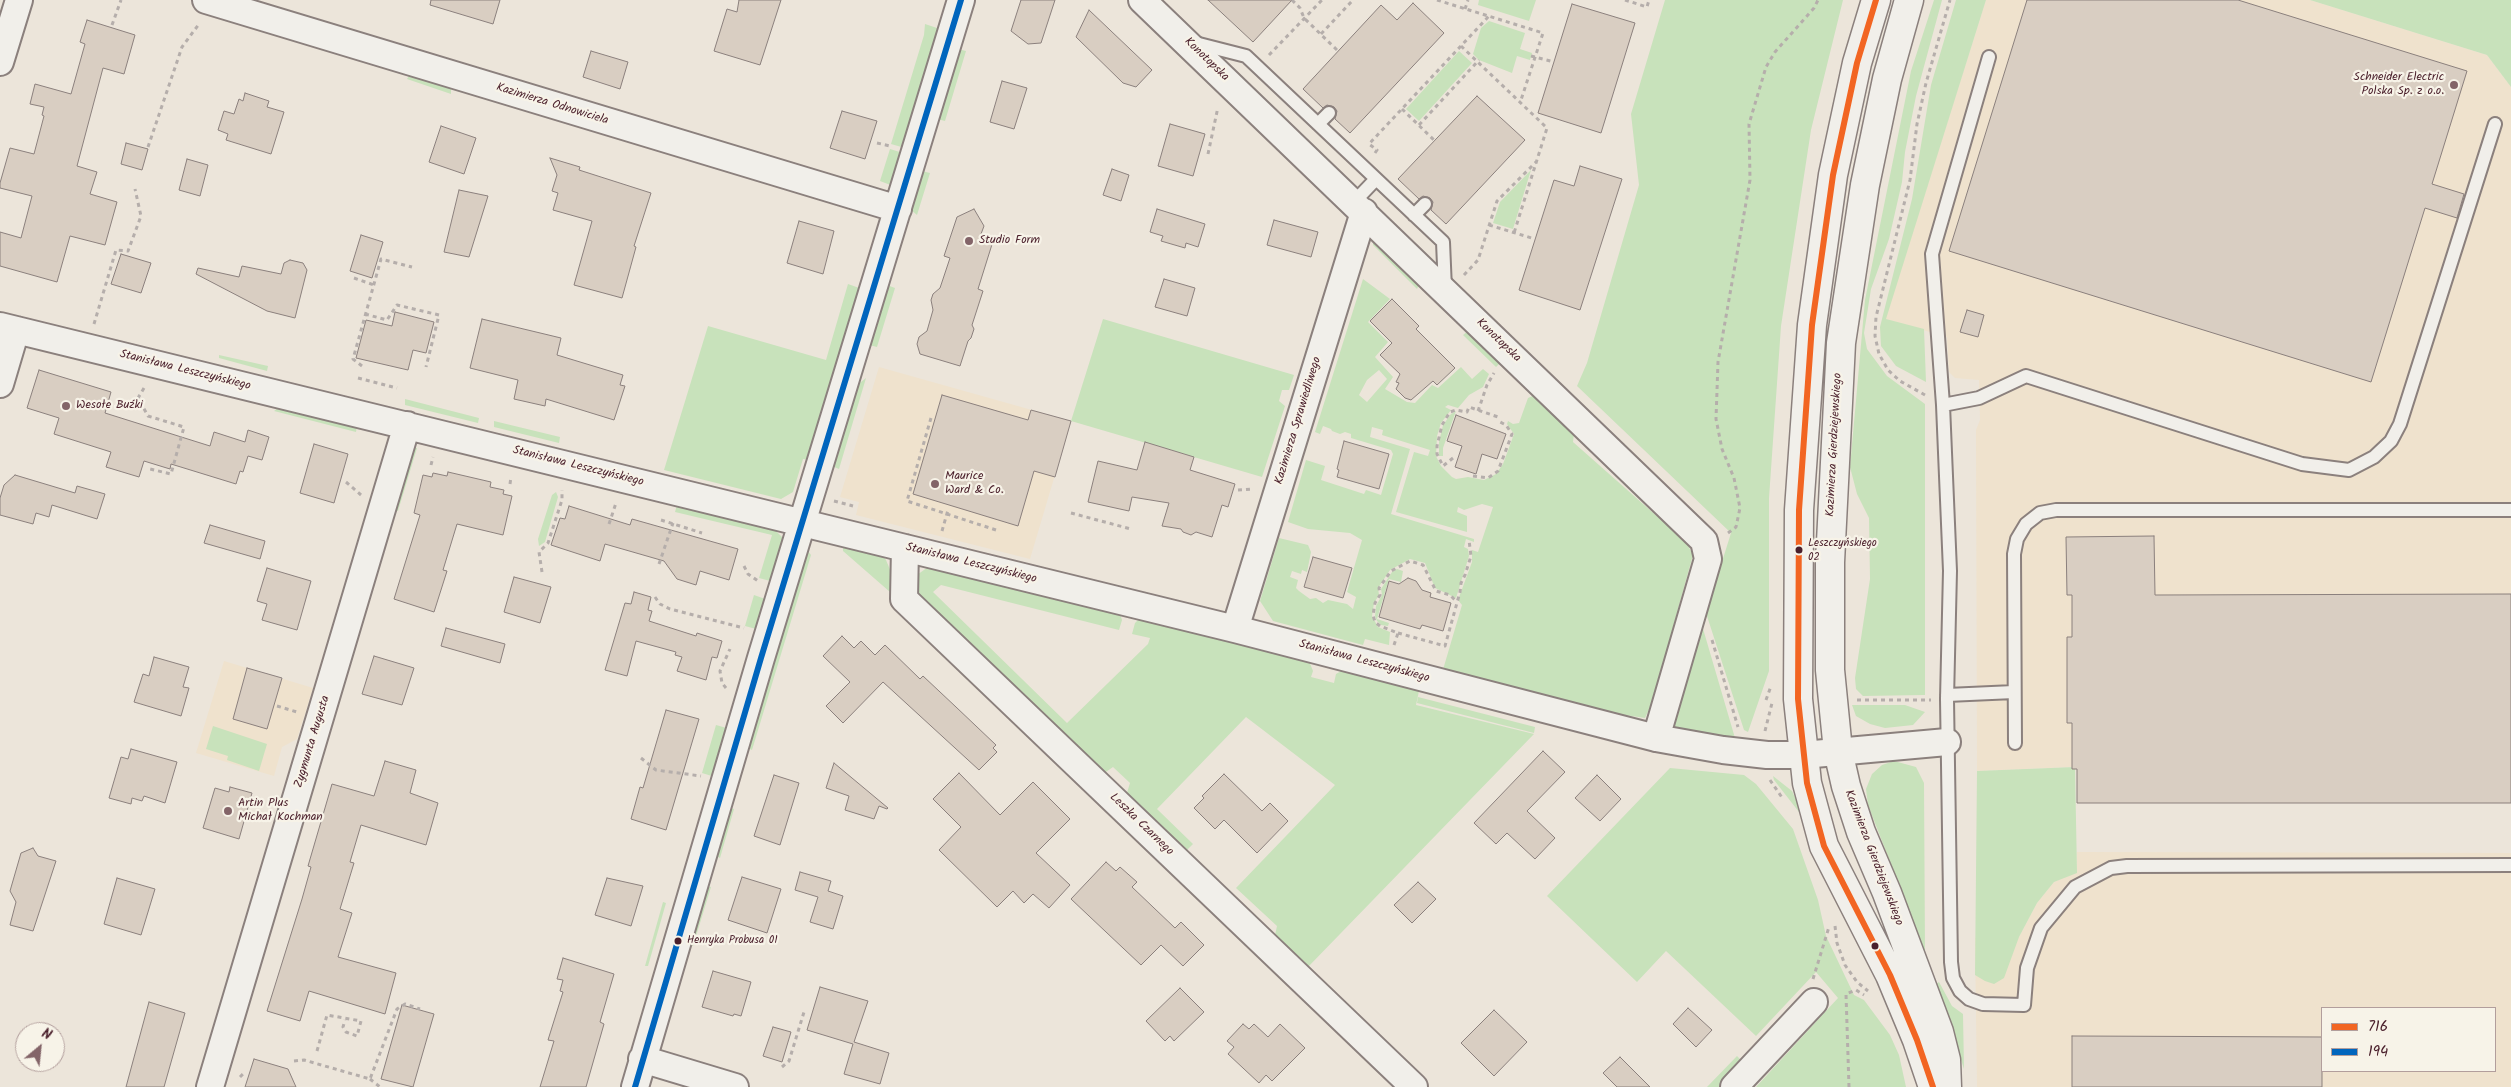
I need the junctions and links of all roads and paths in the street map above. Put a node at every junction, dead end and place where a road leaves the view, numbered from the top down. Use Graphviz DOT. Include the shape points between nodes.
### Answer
graph roads {
  1 [pos="19,0"];
  2 [pos="121,0"];
  3 [pos="961,0"];
  4 [pos="1142,0"];
  5 [pos="1292,0"];
  6 [pos="1322,0"];
  7 [pos="1353,0"];
  8 [pos="1437,0"];
  9 [pos="1468,0"];
  10 [pos="1625,0"];
  11 [pos="1649,0"];
  12 [pos="1818,0"];
  13 [pos="1876,0"];
  14 [pos="1909,0"];
  15 [pos="1950,0"];
  16 [pos="205,8"];
  17 [pos="1465,9"];
  18 [pos="1489,16"];
  19 [pos="1304,18"];
  20 [pos="112,26"];
  21 [pos="1321,34"];
  22 [pos="1186,41"];
  23 [pos="1461,46"];
  24 [pos="1338,51"];
  25 [pos="1989,56"];
  26 [pos="1533,57"];
  27 [pos="1478,61"];
  28 [pos="0,62"];
  29 [pos="1554,62"];
  30 [pos="1258,67"];
  31 [pos="1222,99"];
  32 [pos="1520,103"];
  33 [pos="1402,109"];
  34 [pos="1329,113"];
  35 [pos="1318,124"];
  36 [pos="2495,124"];
  37 [pos="1419,125"];
  38 [pos="1435,140"];
  39 [pos="877,143"];
  40 [pos="890,146"];
  41 [pos="148,147"];
  42 [pos="1208,154"];
  43 [pos="1537,160"];
  44 [pos="1362,166"];
  45 [pos="1376,179"];
  46 [pos="135,188"];
  47 [pos="1425,204"];
  48 [pos="1359,207"];
  49 [pos="898,209"];
  50 [pos="1414,215"];
  51 [pos="1489,225"];
  52 [pos="1514,233"];
  53 [pos="1535,239"];
  54 [pos="412,267"];
  55 [pos="354,278"];
  56 [pos="374,285"];
  57 [pos="1452,286"];
  58 [pos="365,314"];
  59 [pos="94,323"];
  60 [pos="8,328"];
  61 [pos="362,366"];
  62 [pos="426,367"];
  63 [pos="1498,369"];
  64 [pos="358,378"];
  65 [pos="147,383"];
  66 [pos="0,384"];
  67 [pos="397,388"];
  68 [pos="1943,405"];
  69 [pos="1478,411"];
  70 [pos="931,418"];
  71 [pos="406,425"];
  72 [pos="1453,458"];
  73 [pos="150,469"];
  74 [pos="1473,476"];
  75 [pos="346,482"];
  76 [pos="564,484"];
  77 [pos="1238,490"];
  78 [pos="1258,490"];
  79 [pos="617,498"];
  80 [pos="368,500"];
  81 [pos="834,501"];
  82 [pos="853,506"];
  83 [pos="2511,510"];
  84 [pos="948,512"];
  85 [pos="1072,513"];
  86 [pos="661,520"];
  87 [pos="804,522"];
  88 [pos="609,524"];
  89 [pos="673,524"];
  90 [pos="1131,529"];
  91 [pos="996,530"];
  92 [pos="702,533"];
  93 [pos="1726,534"];
  94 [pos="940,537"];
  95 [pos="1469,540"];
  96 [pos="905,548"];
  97 [pos="659,564"];
  98 [pos="744,566"];
  99 [pos="542,572"];
  100 [pos="758,581"];
  101 [pos="655,598"];
  102 [pos="1456,601"];
  103 [pos="745,628"];
  104 [pos="1235,629"];
  105 [pos="1398,633"];
  106 [pos="1394,646"];
  107 [pos="730,649"];
  108 [pos="727,689"];
  109 [pos="2014,692"];
  110 [pos="1947,697"];
  111 [pos="1852,698"];
  112 [pos="276,706"];
  113 [pos="304,715"];
  114 [pos="1656,738"];
  115 [pos="1948,742"];
  116 [pos="2015,743"];
  117 [pos="1838,752"];
  118 [pos="1803,755"];
  119 [pos="641,758"];
  120 [pos="701,776"];
  121 [pos="2511,865"];
  122 [pos="1829,927"];
  123 [pos="1864,995"];
  124 [pos="1814,1002"];
  125 [pos="420,1008"];
  126 [pos="804,1012"];
  127 [pos="344,1020"];
  128 [pos="317,1050"];
  129 [pos="642,1059"];
  130 [pos="294,1061"];
  131 [pos="782,1067"];
  132 [pos="370,1079"];
  133 [pos="210,1087"];
  134 [pos="380,1087"];
  135 [pos="635,1087"];
  136 [pos="734,1087"];
  137 [pos="1414,1087"];
  138 [pos="1734,1087"];
  139 [pos="1849,1087"];
  140 [pos="1933,1087"];
  141 [pos="1947,1087"];
  1 -- 28 [label="street"];
  2 -- 20 [label="path"];
  3 -- 49 [label="street"];
  4 -- 22 [label="street, Konotopska"];
  5 -- 19 [label="path"];
  6 -- 19 [label="path"];
  7 -- 21 [label="path"];
  8 -- 17 [label="path"];
  9 -- 17 [label="path"];
  10 -- 11 [label="path" via="1646,7"];
  12 -- 93 [label="path" via="1766,67 1749,124 1750,180 1718,362 1716,419 1740,508 1736,527"];
  13 -- 118 [label="street" via="1857,63 1833,175 1807,372 1798,530 1798,699"];
  14 -- 117 [label="street, Kazimierza Gierdziejewskiego" via="1887,79 1865,184 1841,343 1830,562 1831,689"];
  15 -- 68 [label="path" via="1917,124 1910,180 1880,292 1875,336 1879,354 1888,370 1900,381"];
  16 -- 41 [label="path" via="182,46"];
  16 -- 49 [label="street, Kazimierza Odnowiciela"];
  17 -- 18 [label="path"];
  18 -- 23 [label="path"];
  18 -- 26 [label="path" via="1544,33"];
  19 -- 21 [label="path"];
  19 -- 30 [label="path"];
  21 -- 24 [label="path"];
  22 -- 30 [label="lane" via="1246,56"];
  22 -- 48 [label="street, Konotopska"];
  23 -- 27 [label="path"];
  23 -- 33 [label="path"];
  25 -- 68 [label="lane" via="1932,254"];
  26 -- 29 [label="path"];
  26 -- 32 [label="path"];
  27 -- 32 [label="path"];
  27 -- 37 [label="path"];
  30 -- 35 [label="lane"];
  31 -- 42 [label="path"];
  32 -- 43 [label="path" via="1548,128"];
  33 -- 37 [label="path"];
  33 -- 44 [label="path" via="1370,144 1377,150"];
  34 -- 35 [label="lane"];
  35 -- 44 [label="lane"];
  36 -- 68 [label="lane" via="2400,424 2391,441 2366,462 2348,470 2302,464 2026,376 1979,398"];
  37 -- 38 [label="path"];
  39 -- 40 [label="path"];
  43 -- 51 [label="path" via="1497,201"];
  43 -- 52 [label="path"];
  44 -- 45 [label="lane"];
  45 -- 48 [label="lane"];
  45 -- 50 [label="lane"];
  46 -- 59 [label="path" via="141,216 128,251 116,250"];
  47 -- 50 [label="lane"];
  48 -- 57 [label="street, Konotopska"];
  48 -- 104 [label="street, Kazimierza Sprawiedliwego"];
  49 -- 87 [label="street"];
  50 -- 57 [label="lane" via="1443,242"];
  51 -- 52 [label="path"];
  51 -- 57 [label="path" via="1478,260"];
  52 -- 53 [label="path"];
  54 -- 56 [label="path" via="381,259"];
  55 -- 56 [label="path"];
  56 -- 58 [label="path"];
  57 -- 114 [label="street, Konotopska" via="1704,540 1708,559"];
  58 -- 61 [label="path" via="353,360"];
  58 -- 62 [label="path" via="386,320 397,305 439,315"];
  60 -- 66 [label="street"];
  60 -- 71 [label="street, Stanisława Leszczyńskiego"];
  63 -- 69 [label="path" via="1491,377"];
  64 -- 67 [label="path"];
  65 -- 73 [label="path" via="138,398 148,416 184,428 171,474"];
  68 -- 110 [label="lane" via="1950,571"];
  69 -- 72 [label="path" via="1469,407 1467,412 1456,410 1442,425 1437,454 1443,466"];
  69 -- 74 [label="path" via="1500,420 1512,434 1498,471 1488,478"];
  70 -- 84 [label="path" via="907,501"];
  71 -- 87 [label="street, Stanisława Leszczyńskiego"];
  71 -- 133 [label="street, Zygmunta Augusta"];
  75 -- 80 [label="path"];
  76 -- 99 [label="path" via="548,543 540,552"];
  77 -- 78 [label="path"];
  79 -- 88 [label="path"];
  81 -- 82 [label="path"];
  83 -- 109 [label="lane" via="2056,510 2040,513 2026,524 2014,554"];
  84 -- 91 [label="path"];
  84 -- 94 [label="path"];
  85 -- 90 [label="path"];
  86 -- 89 [label="path"];
  87 -- 96 [label="street, Stanisława Leszczyńskiego"];
  87 -- 129 [label="street"];
  89 -- 92 [label="path"];
  89 -- 97 [label="path"];
  95 -- 102 [label="path" via="1471,556"];
  96 -- 104 [label="street, Stanisława Leszczyńskiego"];
  96 -- 137 [label="street, Leszka Czarnego" via="904,599"];
  98 -- 100 [label="path" via="748,574"];
  101 -- 103 [label="path" via="670,609"];
  102 -- 105 [label="path" via="1445,646"];
  102 -- 105 [label="path" via="1450,595 1436,591 1423,565 1410,561 1391,571 1379,588 1373,615 1380,626"];
  104 -- 114 [label="street, Stanisława Leszczyńskiego"];
  105 -- 106 [label="path"];
  107 -- 108 [label="path" via="720,671"];
  109 -- 110 [label="lane"];
  109 -- 116 [label="lane"];
  110 -- 111 [label="path"];
  110 -- 115 [label="lane"];
  112 -- 113 [label="path"];
  114 -- 118 [label="street, Stanisława Leszczyńskiego" via="1754,754"];
  115 -- 117 [label="street, Stanisława Leszczyńskiego"];
  115 -- 121 [label="lane" via="1952,978 1965,995 1983,1004 2024,1005 2027,968 2041,928 2075,887 2111,868"];
  117 -- 118 [label="street, Stanisława Leszczyńskiego"];
  117 -- 141 [label="street, Kazimierza Gierdziejewskiego" via="1855,816 1939,1032 1946,1060"];
  118 -- 140 [label="street" via="1813,811 1824,846 1890,975"];
  119 -- 120 [label="path" via="656,770"];
  122 -- 124 [label="path" via="1813,978"];
  123 -- 139 [label="path" via="1856,990 1846,994"];
  124 -- 138 [label="street"];
  125 -- 132 [label="path" via="405,1004 397,1009"];
  126 -- 131 [label="path" via="788,1061"];
  127 -- 127 [label="path" via="361,1021 357,1036 346,1032"];
  127 -- 128 [label="path" via="327,1015"];
  129 -- 135 [label="street"];
  129 -- 136 [label="street"];
  130 -- 132 [label="path" via="304,1060"];
  132 -- 134 [label="path"];
}
